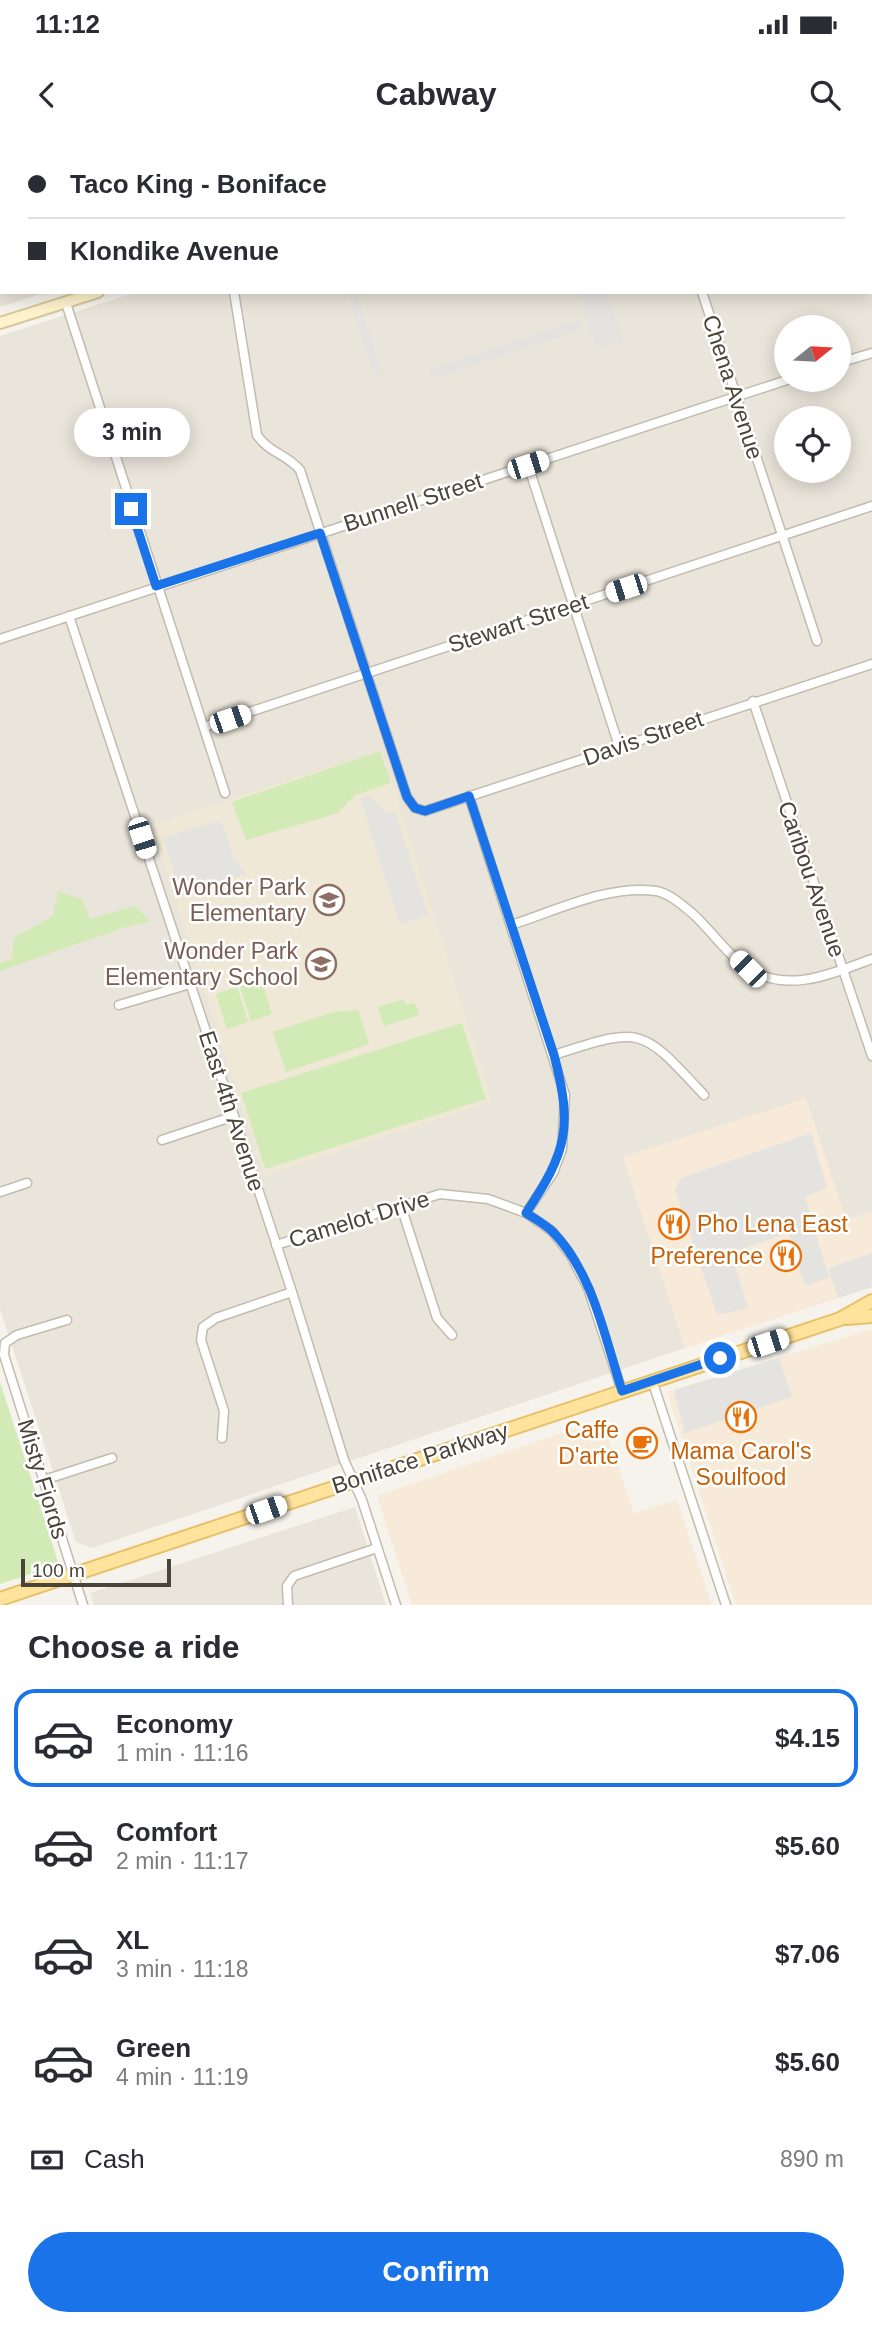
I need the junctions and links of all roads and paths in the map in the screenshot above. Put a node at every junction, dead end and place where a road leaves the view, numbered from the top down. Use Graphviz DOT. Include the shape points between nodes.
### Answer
graph roads {
  1 [pos="92,294"];
  2 [pos="234,294"];
  3 [pos="703,294"];
  4 [pos="66,303"];
  5 [pos="0,323"];
  6 [pos="872,353"];
  7 [pos="851,359"];
  8 [pos="774,384"];
  9 [pos="737,396"];
  10 [pos="528,465"];
  11 [pos="872,506"];
  12 [pos="320,533"];
  13 [pos="781,536"];
  14 [pos="156,586"];
  15 [pos="575,605"];
  16 [pos="69,616"];
  17 [pos="0,639"];
  18 [pos="817,640"];
  19 [pos="872,664"];
  20 [pos="367,673"];
  21 [pos="753,701"];
  22 [pos="204,727"];
  23 [pos="619,746"];
  24 [pos="225,793"];
  25 [pos="469,796"];
  26 [pos="511,925"];
  27 [pos="872,959"];
  28 [pos="843,969"];
  29 [pos="190,984"];
  30 [pos="119,1005"];
  31 [pos="554,1055"];
  32 [pos="872,1056"];
  33 [pos="704,1095"];
  34 [pos="234,1116"];
  35 [pos="162,1140"];
  36 [pos="27,1183"];
  37 [pos="0,1192"];
  38 [pos="401,1206"];
  39 [pos="526,1213"];
  40 [pos="276,1245"];
  41 [pos="292,1292"];
  42 [pos="872,1301"];
  43 [pos="872,1316"];
  44 [pos="840,1319"];
  45 [pos="67,1320"];
  46 [pos="453,1335"];
  47 [pos="652,1380"];
  48 [pos="622,1391"];
  49 [pos="222,1438"];
  50 [pos="112,1458"];
  51 [pos="44,1480"];
  52 [pos="353,1481"];
  53 [pos="377,1548"];
  54 [pos="73,1575"];
  55 [pos="0,1599"];
  56 [pos="83,1605"];
  57 [pos="288,1605"];
  58 [pos="396,1605"];
  59 [pos="726,1605"];
  1 -- 4 [label="street"];
  2 -- 12 [label="street" via="257,435 266,449 292,460 300,470"];
  3 -- 9 [label="street, Chena Avenue"];
  4 -- 5 [label="street"];
  4 -- 14 [label="street"];
  6 -- 7 [label="street"];
  8 -- 9 [label="street, Bunnell Street"];
  9 -- 10 [label="street, Bunnell Street"];
  9 -- 13 [label="street, Chena Avenue"];
  10 -- 12 [label="street, Bunnell Street"];
  10 -- 15 [label="street"];
  11 -- 13 [label="street, Stewart Street"];
  12 -- 14 [label="street, Bunnell Street"];
  12 -- 20 [label="street"];
  13 -- 15 [label="street, Stewart Street"];
  13 -- 18 [label="street, Chena Avenue"];
  14 -- 16 [label="street, Bunnell Street"];
  14 -- 22 [label="street"];
  15 -- 20 [label="street, Stewart Street"];
  15 -- 23 [label="street"];
  16 -- 17 [label="street, Bunnell Street"];
  16 -- 29 [label="street, East 4th Avenue"];
  19 -- 21 [label="street, Davis Street"];
  20 -- 22 [label="street, Stewart Street"];
  20 -- 25 [label="street, Davis Street" via="407,797 415,808 425,811"];
  21 -- 23 [label="street, Davis Street"];
  21 -- 28 [label="street, Caribou Avenue"];
  22 -- 24 [label="street"];
  23 -- 25 [label="street, Davis Street"];
  25 -- 26 [label="street"];
  26 -- 28 [label="street" via="606,895 659,891 700,920 748,969 796,982"];
  26 -- 31 [label="street"];
  27 -- 28 [label="street"];
  28 -- 32 [label="street, Caribou Avenue"];
  29 -- 30 [label="street"];
  29 -- 34 [label="street, East 4th Avenue"];
  31 -- 33 [label="street" via="612,1036 636,1036 667,1055"];
  31 -- 39 [label="street" via="565,1095 562,1149 553,1173"];
  34 -- 35 [label="street"];
  34 -- 40 [label="street, East 4th Avenue"];
  36 -- 37 [label="street"];
  38 -- 39 [label="street, Camelot Drive" via="440,1194 488,1199"];
  38 -- 40 [label="street, Camelot Drive"];
  38 -- 46 [label="street" via="437,1318"];
  39 -- 48 [label="street, Camelot Drive" via="552,1231 588,1287"];
  40 -- 41 [label="street, East 4th Avenue"];
  41 -- 49 [label="street" via="216,1318 203,1327 201,1340 224,1411"];
  41 -- 52 [label="street, East 4th Avenue"];
  42 -- 44 [label="main road, Boniface Parkway"];
  43 -- 44 [label="main road, Boniface Parkway"];
  44 -- 47 [label="main road, Boniface Parkway"];
  45 -- 51 [label="street, Misty Fjords" via="5,1343 4,1355"];
  47 -- 48 [label="main road, Boniface Parkway"];
  47 -- 59 [label="street"];
  48 -- 52 [label="main road, Boniface Parkway"];
  50 -- 51 [label="street"];
  51 -- 54 [label="street, Misty Fjords"];
  52 -- 53 [label="street, East 4th Avenue"];
  52 -- 54 [label="main road, Boniface Parkway"];
  53 -- 57 [label="street" via="293,1576 287,1586"];
  53 -- 58 [label="street, East 4th Avenue"];
  54 -- 55 [label="main road, Boniface Parkway"];
  54 -- 56 [label="street, Misty Fjords"];
}
